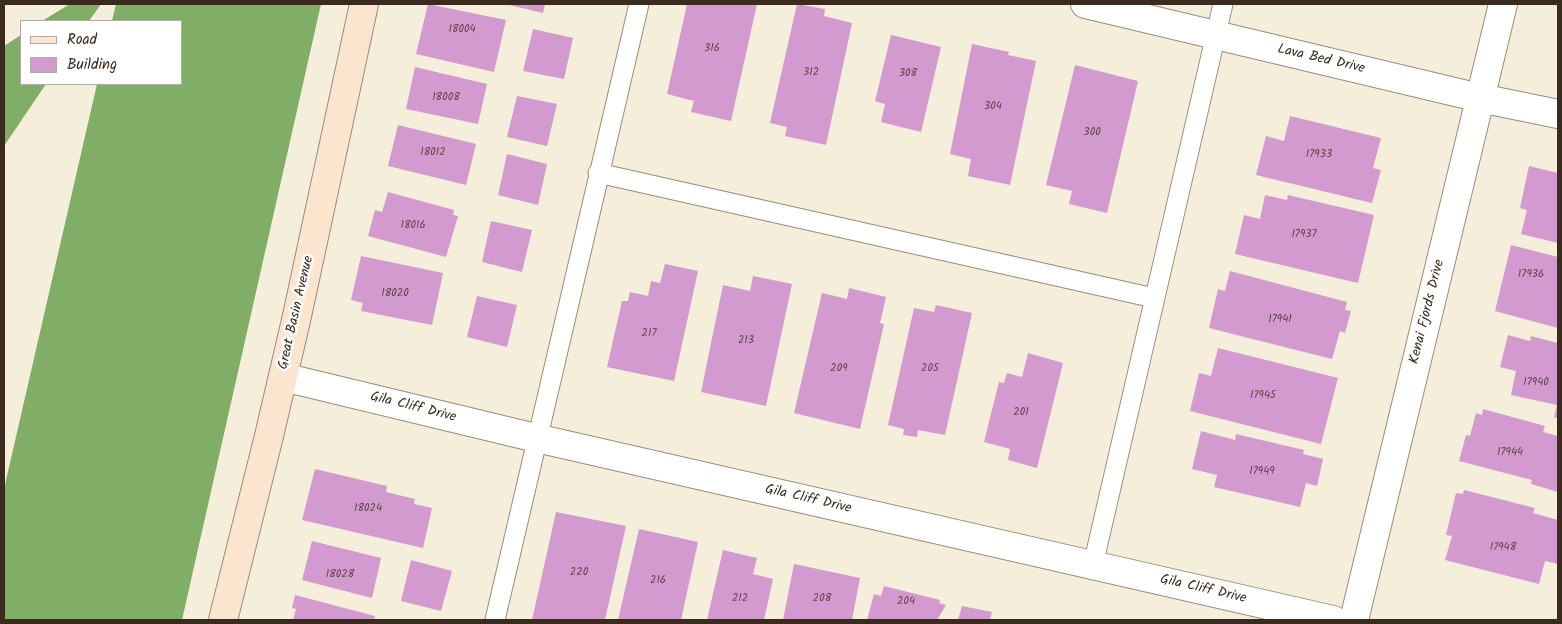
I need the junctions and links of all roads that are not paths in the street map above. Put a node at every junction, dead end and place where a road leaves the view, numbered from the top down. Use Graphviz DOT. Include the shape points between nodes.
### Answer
graph roads {
  1 [pos="364,4"];
  2 [pos="639,4"];
  3 [pos="1085,4"];
  4 [pos="1223,4"];
  5 [pos="1503,4"];
  6 [pos="1216,35"];
  7 [pos="1480,98"];
  8 [pos="1558,114"];
  9 [pos="598,173"];
  10 [pos="1154,298"];
  11 [pos="283,377"];
  12 [pos="536,438"];
  13 [pos="1093,565"];
  14 [pos="223,620"];
  15 [pos="495,620"];
  16 [pos="1333,620"];
  17 [pos="1354,620"];
  1 -- 11 [label="street, Great Basin Avenue"];
  2 -- 9 [label="lane"];
  3 -- 6 [label="street, Lava Bed Drive"];
  4 -- 6 [label="lane"];
  5 -- 7 [label="street, Kenai Fjords Drive"];
  6 -- 7 [label="street, Lava Bed Drive"];
  6 -- 10 [label="lane"];
  7 -- 8 [label="street, Lava Bed Drive"];
  7 -- 17 [label="street, Kenai Fjords Drive"];
  9 -- 10 [label="lane"];
  9 -- 12 [label="lane"];
  10 -- 13 [label="lane"];
  11 -- 12 [label="street, Gila Cliff Drive"];
  11 -- 14 [label="street, Great Basin Avenue"];
  12 -- 13 [label="street, Gila Cliff Drive"];
  12 -- 15 [label="lane"];
  13 -- 16 [label="street, Gila Cliff Drive"];
}
